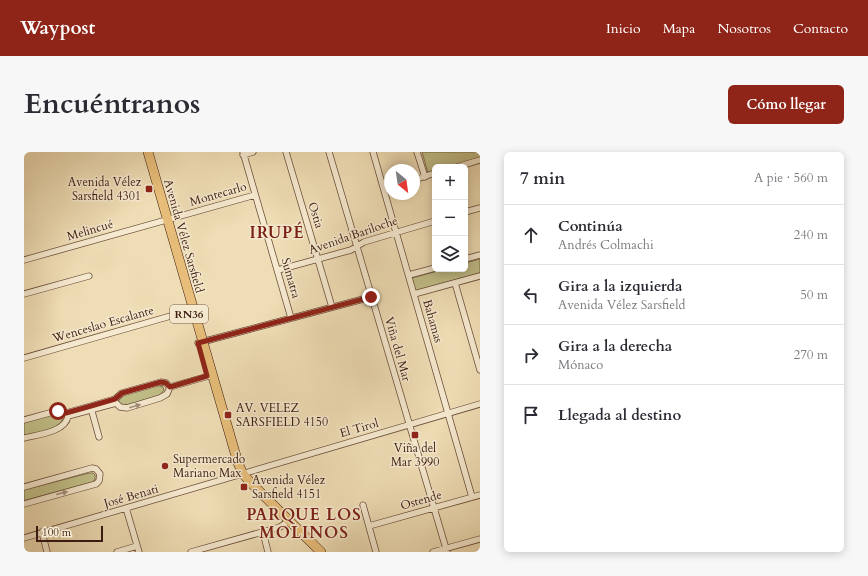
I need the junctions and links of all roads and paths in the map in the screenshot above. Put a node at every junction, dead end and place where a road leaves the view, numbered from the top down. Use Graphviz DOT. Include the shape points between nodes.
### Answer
graph roads {
  1 [pos="143,152"];
  2 [pos="148,152"];
  3 [pos="252,152"];
  4 [pos="286,152"];
  5 [pos="329,152"];
  6 [pos="373,152"];
  7 [pos="417,152"];
  8 [pos="243,153"];
  9 [pos="480,160"];
  10 [pos="467,164"];
  11 [pos="432,175"];
  12 [pos="425,176"];
  13 [pos="420,178"];
  14 [pos="384,188"];
  15 [pos="255,195"];
  16 [pos="387,200"];
  17 [pos="480,208"];
  18 [pos="468,211"];
  19 [pos="165,220"];
  20 [pos="432,222"];
  21 [pos="396,232"];
  22 [pos="356,247"];
  23 [pos="480,255"];
  24 [pos="468,258"];
  25 [pos="24,260"];
  26 [pos="318,260"];
  27 [pos="432,269"];
  28 [pos="278,270"];
  29 [pos="409,275"];
  30 [pos="89,276"];
  31 [pos="480,276"];
  32 [pos="455,283"];
  33 [pos="24,294"];
  34 [pos="414,294"];
  35 [pos="371,297"];
  36 [pos="332,307"];
  37 [pos="188,311"];
  38 [pos="291,318"];
  39 [pos="200,342"];
  40 [pos="24,358"];
  41 [pos="480,370"];
  42 [pos="210,376"];
  43 [pos="170,387"];
  44 [pos="116,401"];
  45 [pos="480,404"];
  46 [pos="91,408"];
  47 [pos="448,413"];
  48 [pos="67,414"];
  49 [pos="24,420"];
  50 [pos="409,425"];
  51 [pos="99,437"];
  52 [pos="24,438"];
  53 [pos="241,474"];
  54 [pos="24,487"];
  55 [pos="480,495"];
  56 [pos="472,497"];
  57 [pos="24,504"];
  58 [pos="363,505"];
  59 [pos="434,507"];
  60 [pos="126,508"];
  61 [pos="287,522"];
  62 [pos="368,526"];
  63 [pos="42,532"];
  64 [pos="263,532"];
  65 [pos="24,538"];
  66 [pos="480,540"];
  67 [pos="138,549"];
  68 [pos="446,550"];
  69 [pos="47,552"];
  70 [pos="117,552"];
  71 [pos="191,552"];
  72 [pos="268,552"];
  73 [pos="314,552"];
  74 [pos="321,552"];
  75 [pos="376,552"];
  76 [pos="433,552"];
  1 -- 19 [label="main road, Avenida Vélez Sarsfield / RN36"];
  2 -- 19 [label="main road, Avenida Vélez Sarsfield / RN36"];
  3 -- 8 [label="street"];
  4 -- 26 [label="street, Ostia"];
  5 -- 22 [label="street, Viña del Mar"];
  6 -- 14 [label="street, Bahamas"];
  7 -- 12 [label="street"];
  8 -- 15 [label="street, Sumatra"];
  9 -- 10 [label="street"];
  11 -- 12 [label="street"];
  12 -- 13 [label="street"];
  15 -- 19 [label="street, Montecarlo"];
  15 -- 28 [label="street, Sumatra"];
  16 -- 21 [label="street, Bahamas"];
  17 -- 18 [label="street"];
  19 -- 25 [label="street, Melincué"];
  19 -- 37 [label="main road, Avenida Vélez Sarsfield / RN36"];
  19 -- 39 [label="main road, Avenida Vélez Sarsfield / RN36"];
  20 -- 21 [label="street, Avenida Bariloche"];
  21 -- 22 [label="street, Avenida Bariloche"];
  21 -- 29 [label="street, Bahamas"];
  22 -- 26 [label="street, Avenida Bariloche"];
  22 -- 35 [label="street, Viña del Mar"];
  23 -- 24 [label="street"];
  26 -- 28 [label="street, Avenida Bariloche"];
  26 -- 36 [label="street, Ostia"];
  27 -- 29 [label="street"];
  28 -- 38 [label="street, Sumatra"];
  29 -- 34 [label="street, Bahamas"];
  30 -- 33 [label="street"];
  31 -- 32 [label="street"];
  32 -- 34 [label="street"];
  32 -- 41 [label="street"];
  34 -- 47 [label="street, Bahamas"];
  35 -- 36 [label="street"];
  35 -- 50 [label="street, Viña del Mar"];
  36 -- 38 [label="street"];
  37 -- 39 [label="main road, Avenida Vélez Sarsfield / RN36"];
  37 -- 40 [label="street, Wenceslao Escalante"];
  38 -- 39 [label="street"];
  39 -- 42 [label="main road, Avenida Vélez Sarsfield / RN36"];
  42 -- 43 [label="street"];
  42 -- 53 [label="main road, Avenida Vélez Sarsfield / RN36" via="229,453"];
  43 -- 44 [label="street" via="161,382 122,393"];
  44 -- 43 [label="street, one-way" via="120,407 127,408 160,398 167,394"];
  44 -- 46 [label="street"];
  45 -- 47 [label="street, El Tirol"];
  46 -- 48 [label="street"];
  46 -- 51 [label="street"];
  47 -- 50 [label="street, El Tirol"];
  47 -- 56 [label="street, Bahamas"];
  48 -- 49 [label="street" via="58,411"];
  48 -- 52 [label="street" via="66,424 58,429"];
  50 -- 53 [label="street, El Tirol"];
  50 -- 59 [label="street, Viña del Mar"];
  53 -- 60 [label="street, José Benati"];
  53 -- 61 [label="main road, Avenida Vélez Sarsfield / RN36" via="248,485"];
  57 -- 54 [label="street, one-way" via="96,484 100,474 92,468"];
  55 -- 56 [label="street, Ostende"];
  56 -- 59 [label="street, Ostende"];
  58 -- 62 [label="street"];
  59 -- 62 [label="street, Ostende"];
  59 -- 68 [label="street, Viña del Mar"];
  60 -- 63 [label="street, José Benati"];
  60 -- 67 [label="street"];
  61 -- 64 [label="street"];
  61 -- 73 [label="main road, Avenida Vélez Sarsfield / RN36"];
  61 -- 74 [label="main road, Avenida Vélez Sarsfield / RN36"];
  62 -- 75 [label="street"];
  63 -- 65 [label="street, José Benati"];
  63 -- 69 [label="street"];
  64 -- 71 [label="street"];
  64 -- 72 [label="street"];
  66 -- 68 [label="street"];
  67 -- 70 [label="street"];
  68 -- 76 [label="street"];
}
